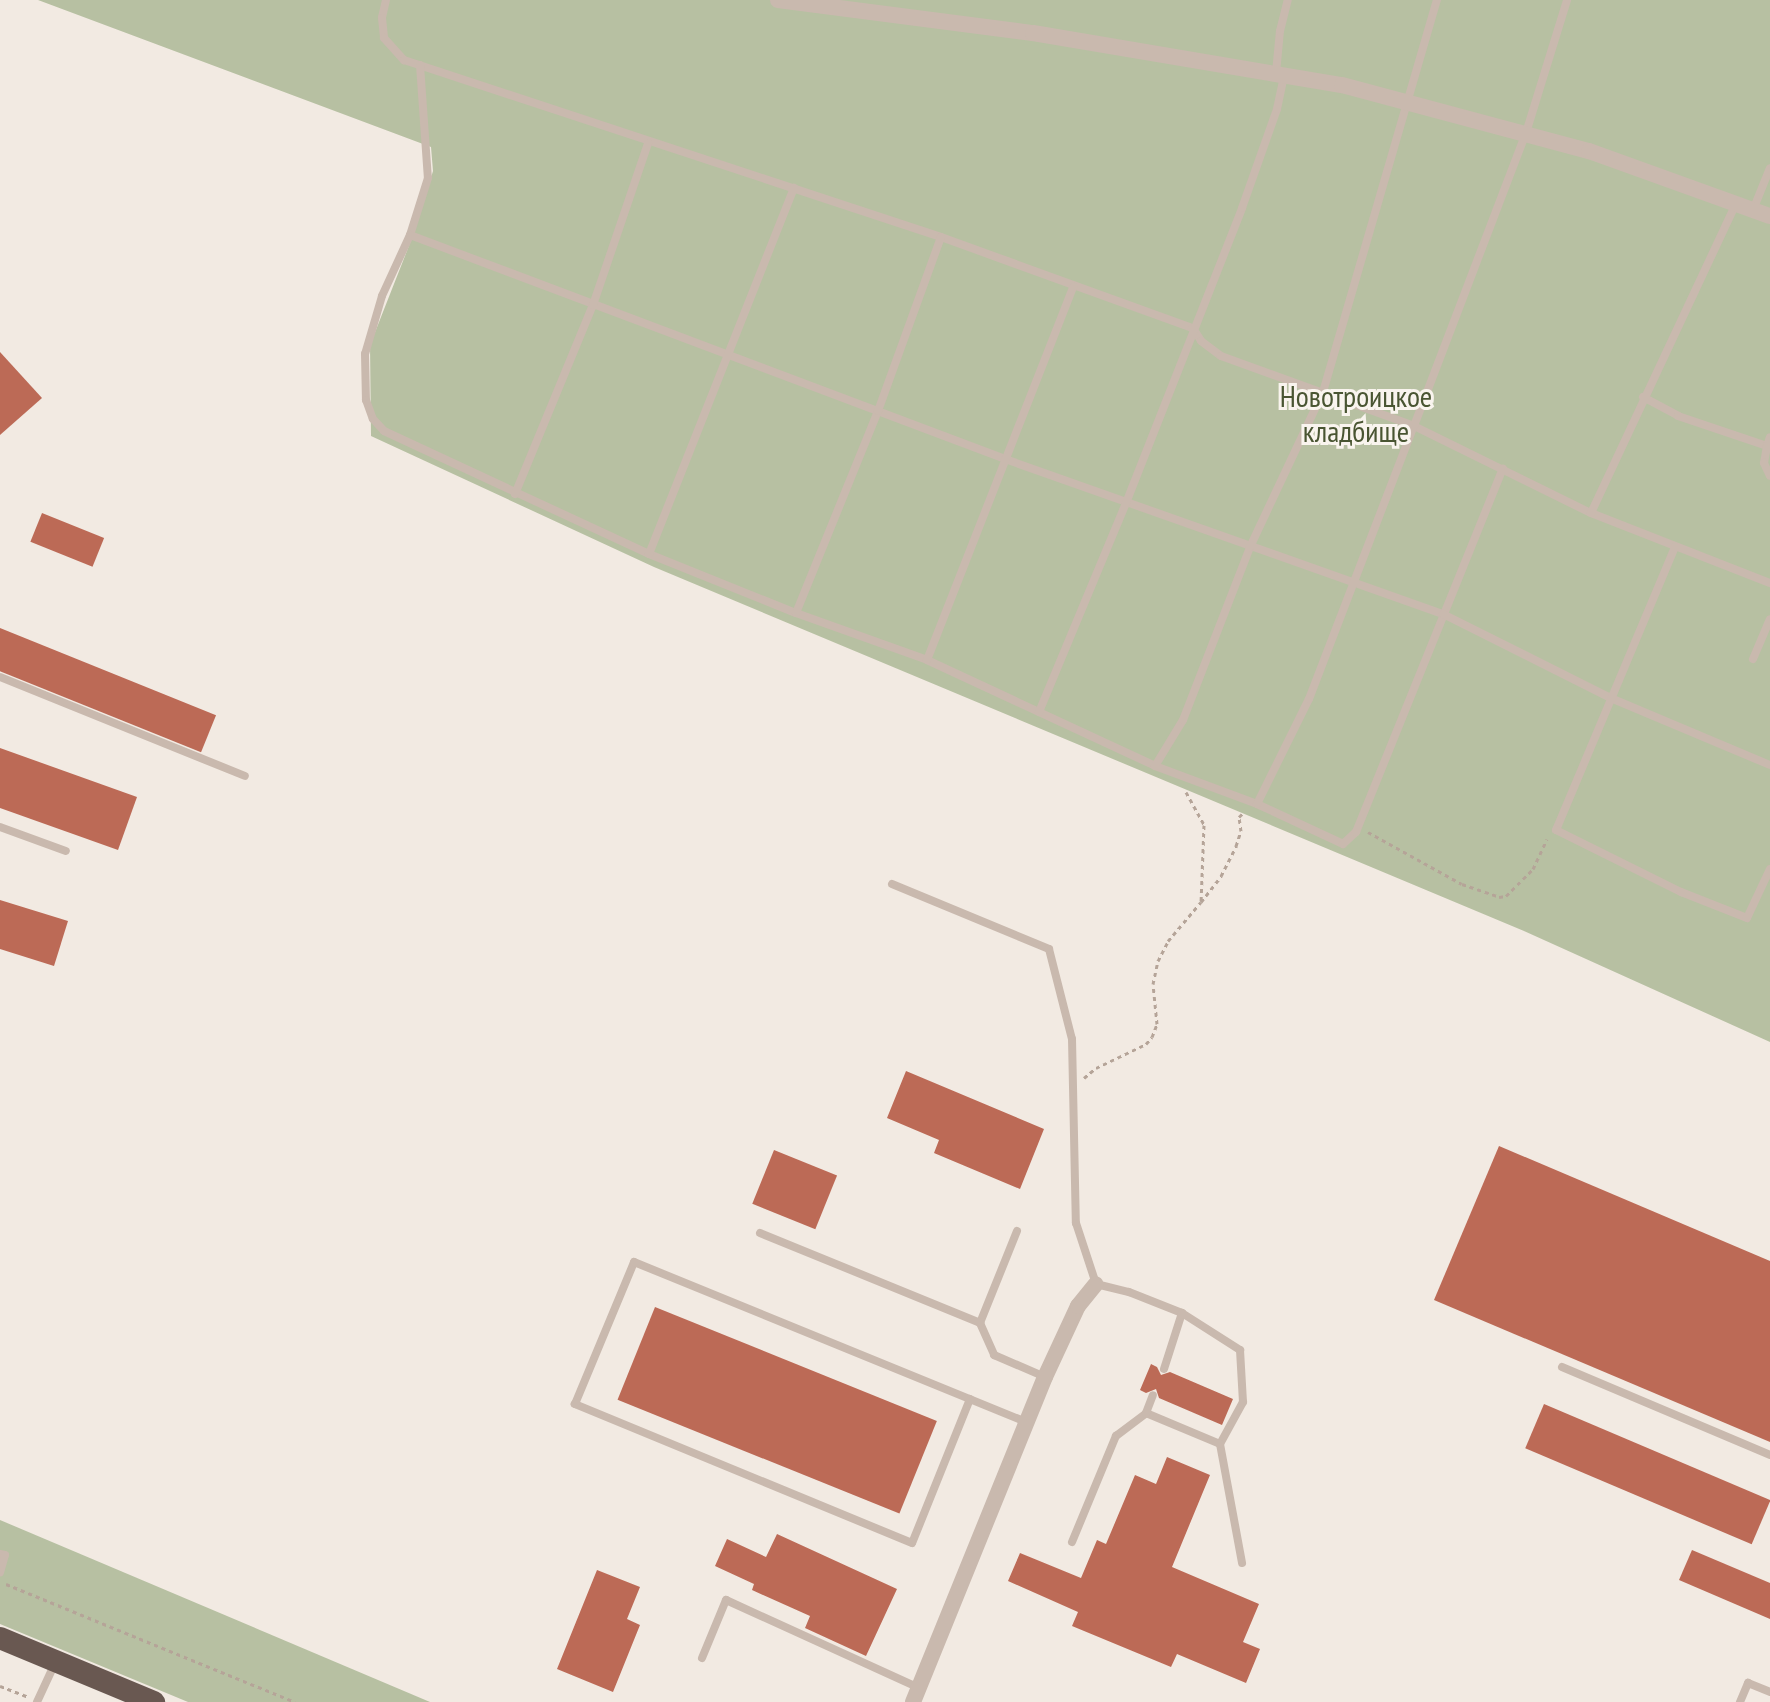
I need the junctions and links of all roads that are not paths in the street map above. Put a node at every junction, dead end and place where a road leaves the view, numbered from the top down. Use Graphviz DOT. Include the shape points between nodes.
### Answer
graph roads {
  1 [pos="386,0"];
  2 [pos="778,0"];
  3 [pos="1288,0"];
  4 [pos="1437,0"];
  5 [pos="1567,0"];
  6 [pos="420,65"];
  7 [pos="1280,74"];
  8 [pos="1406,102"];
  9 [pos="1525,136"];
  10 [pos="648,143"];
  11 [pos="1770,168"];
  12 [pos="794,188"];
  13 [pos="1735,206"];
  14 [pos="1752,211"];
  15 [pos="1770,216"];
  16 [pos="410,235"];
  17 [pos="941,237"];
  18 [pos="1073,287"];
  19 [pos="593,305"];
  20 [pos="1193,328"];
  21 [pos="728,354"];
  22 [pos="1323,392"];
  23 [pos="1643,397"];
  24 [pos="878,411"];
  25 [pos="1414,426"];
  26 [pos="1768,442"];
  27 [pos="1005,459"];
  28 [pos="1503,469"];
  29 [pos="1770,476"];
  30 [pos="515,494"];
  31 [pos="1126,503"];
  32 [pos="1591,513"];
  33 [pos="1250,547"];
  34 [pos="1675,547"];
  35 [pos="649,554"];
  36 [pos="1354,579"];
  37 [pos="1770,583"];
  38 [pos="796,613"];
  39 [pos="1443,614"];
  40 [pos="1770,619"];
  41 [pos="1753,659"];
  42 [pos="927,660"];
  43 [pos="0,677"];
  44 [pos="1613,699"];
  45 [pos="1039,712"];
  46 [pos="1770,765"];
  47 [pos="1155,766"];
  48 [pos="245,776"];
  49 [pos="1257,804"];
  50 [pos="0,827"];
  51 [pos="66,851"];
  52 [pos="1770,869"];
  53 [pos="892,884"];
  54 [pos="1017,1231"];
  55 [pos="760,1233"];
  56 [pos="1096,1284"];
  57 [pos="1182,1313"];
  58 [pos="980,1323"];
  59 [pos="1562,1367"];
  60 [pos="1164,1369"];
  61 [pos="1045,1377"];
  62 [pos="1153,1395"];
  63 [pos="970,1399"];
  64 [pos="1146,1413"];
  65 [pos="1026,1422"];
  66 [pos="1220,1444"];
  67 [pos="1770,1455"];
  68 [pos="1072,1542"];
  69 [pos="0,1554"];
  70 [pos="1242,1563"];
  71 [pos="0,1572"];
  72 [pos="0,1638"];
  73 [pos="702,1658"];
  74 [pos="56,1660"];
  75 [pos="1770,1692"];
  76 [pos="916,1695"];
  77 [pos="37,1702"];
  78 [pos="154,1702"];
  79 [pos="1740,1702"];
  1 -- 6 [label="lane" via="384,38 404,60"];
  2 -- 7 [label="street" via="1033,33"];
  3 -- 7 [label="lane" via="1280,31"];
  4 -- 8 [label="lane"];
  5 -- 9 [label="lane"];
  6 -- 10 [label="lane"];
  6 -- 16 [label="lane" via="428,178"];
  7 -- 8 [label="street"];
  7 -- 20 [label="lane" via="1277,109"];
  8 -- 9 [label="street"];
  8 -- 22 [label="lane"];
  9 -- 13 [label="street" via="1644,169"];
  9 -- 25 [label="lane"];
  10 -- 12 [label="lane"];
  10 -- 19 [label="lane"];
  11 -- 14 [label="lane"];
  12 -- 17 [label="lane"];
  12 -- 21 [label="lane"];
  13 -- 14 [label="street"];
  13 -- 23 [label="lane"];
  14 -- 15 [label="street"];
  16 -- 19 [label="lane"];
  16 -- 30 [label="lane" via="382,296 365,354 366,400 373,419 384,431"];
  17 -- 18 [label="lane"];
  17 -- 24 [label="lane"];
  18 -- 20 [label="lane"];
  18 -- 27 [label="lane"];
  19 -- 21 [label="lane"];
  19 -- 30 [label="lane"];
  20 -- 22 [label="lane" via="1221,356"];
  20 -- 31 [label="lane"];
  21 -- 24 [label="lane"];
  21 -- 35 [label="lane"];
  22 -- 25 [label="lane"];
  22 -- 33 [label="lane"];
  23 -- 26 [label="lane" via="1678,416"];
  23 -- 32 [label="lane"];
  24 -- 27 [label="lane"];
  24 -- 38 [label="lane"];
  25 -- 28 [label="lane"];
  25 -- 36 [label="lane"];
  26 -- 29 [label="lane" via="1764,463"];
  27 -- 31 [label="lane"];
  27 -- 42 [label="lane"];
  28 -- 32 [label="lane"];
  28 -- 39 [label="lane"];
  30 -- 35 [label="lane"];
  31 -- 33 [label="lane"];
  31 -- 45 [label="lane"];
  32 -- 34 [label="lane"];
  33 -- 36 [label="lane"];
  33 -- 47 [label="lane" via="1194,695"];
  34 -- 37 [label="lane"];
  34 -- 44 [label="lane"];
  35 -- 38 [label="lane"];
  36 -- 39 [label="lane"];
  36 -- 49 [label="lane" via="1309,699"];
  38 -- 42 [label="lane"];
  39 -- 44 [label="lane"];
  39 -- 49 [label="lane" via="1358,827 1343,844"];
  40 -- 41 [label="lane"];
  42 -- 45 [label="lane"];
  43 -- 48 [label="lane"];
  44 -- 46 [label="lane"];
  44 -- 52 [label="lane" via="1556,830 1681,892 1747,918"];
  45 -- 47 [label="lane"];
  47 -- 49 [label="lane"];
  50 -- 51 [label="lane"];
  53 -- 56 [label="lane" via="1049,949 1072,1039 1076,1223"];
  54 -- 58 [label="lane"];
  55 -- 58 [label="lane"];
  56 -- 57 [label="lane"];
  56 -- 61 [label="street" via="1078,1306"];
  57 -- 60 [label="lane"];
  57 -- 66 [label="lane" via="1240,1350 1243,1402"];
  58 -- 61 [label="lane" via="994,1355"];
  59 -- 67 [label="lane"];
  61 -- 65 [label="street"];
  62 -- 64 [label="lane"];
  63 -- 63 [label="lane" via="634,1262 575,1404 912,1543"];
  63 -- 65 [label="lane"];
  64 -- 66 [label="lane"];
  64 -- 68 [label="lane" via="1116,1436"];
  65 -- 76 [label="street"];
  66 -- 70 [label="lane"];
  69 -- 71 [label="lane" via="5,1555"];
  72 -- 74 [label="highway"];
  73 -- 76 [label="lane" via="726,1600"];
  74 -- 77 [label="lane"];
  74 -- 78 [label="highway"];
  75 -- 79 [label="lane" via="1748,1683"];
}
